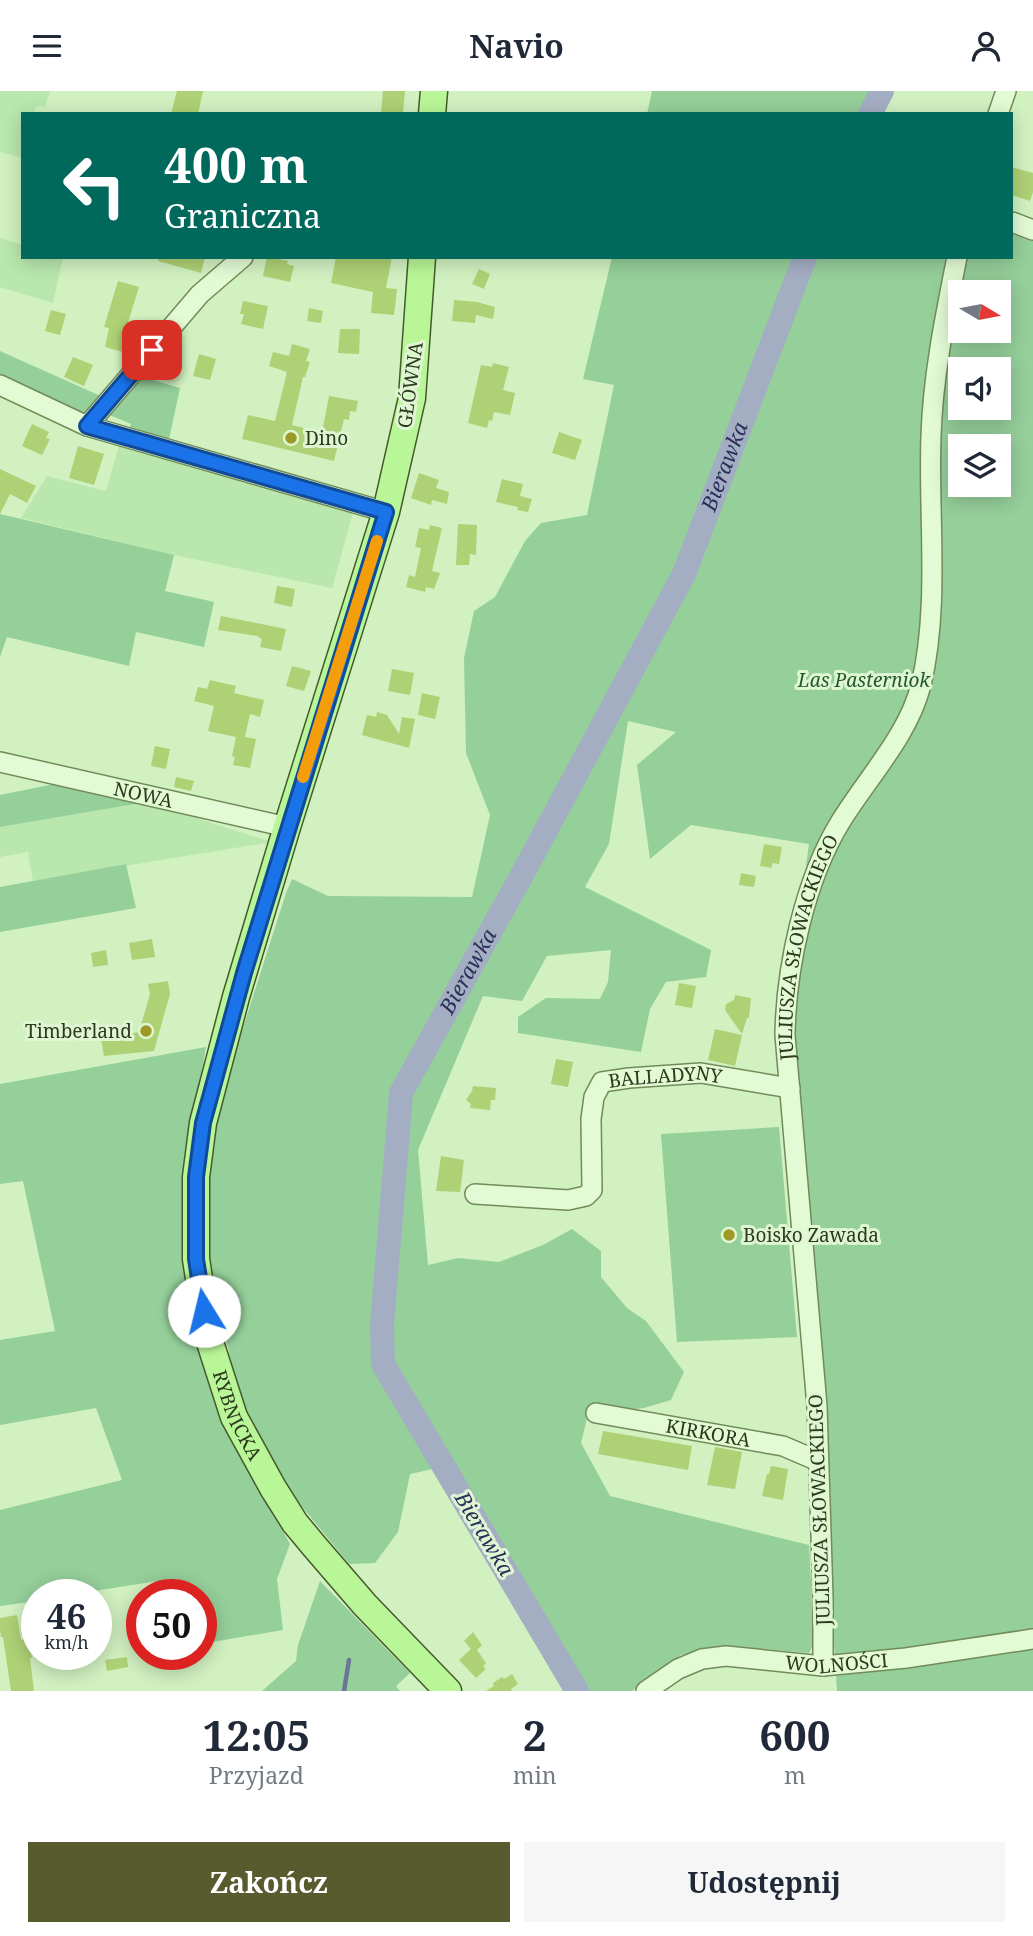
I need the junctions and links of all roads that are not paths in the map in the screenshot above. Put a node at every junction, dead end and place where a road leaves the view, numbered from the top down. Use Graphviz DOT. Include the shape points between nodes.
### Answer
graph roads {
  1 [pos="434,91"];
  2 [pos="1006,91"];
  3 [pos="432,112"];
  4 [pos="999,112"];
  5 [pos="1013,222"];
  6 [pos="1033,230"];
  7 [pos="241,259"];
  8 [pos="422,259"];
  9 [pos="957,259"];
  10 [pos="0,385"];
  11 [pos="87,426"];
  12 [pos="386,512"];
  13 [pos="0,762"];
  14 [pos="288,827"];
  15 [pos="790,1088"];
  16 [pos="475,1194"];
  17 [pos="596,1413"];
  18 [pos="818,1461"];
  19 [pos="1033,1639"];
  20 [pos="822,1666"];
  21 [pos="448,1691"];
  22 [pos="646,1691"];
  1 -- 3 [label="main road"];
  2 -- 4 [label="street"];
  5 -- 6 [label="street"];
  7 -- 11 [label="street" via="200,294"];
  8 -- 12 [label="main road, GŁÓWNA" via="412,398"];
  9 -- 15 [label="street, JULIUSZA SŁOWACKIEGO" via="934,382 926,660 904,729 841,821 816,871 785,1002"];
  10 -- 11 [label="street"];
  11 -- 12 [label="street"];
  12 -- 14 [label="main road, RYBNICKA"];
  13 -- 14 [label="street, NOWA"];
  14 -- 21 [label="main road, RYBNICKA" via="203,1123 196,1177 196,1259 208,1336 234,1417 295,1523"];
  15 -- 16 [label="street, BALLADYNY" via="701,1073 602,1082 594,1097 592,1190 586,1196 568,1200"];
  15 -- 18 [label="street, JULIUSZA SŁOWACKIEGO"];
  17 -- 18 [label="street, KIRKORA" via="783,1446"];
  18 -- 20 [label="street, JULIUSZA SŁOWACKIEGO"];
  19 -- 20 [label="street, WOLNOŚCI"];
  20 -- 22 [label="street, WOLNOŚCI" via="726,1656 702,1659"];
}
